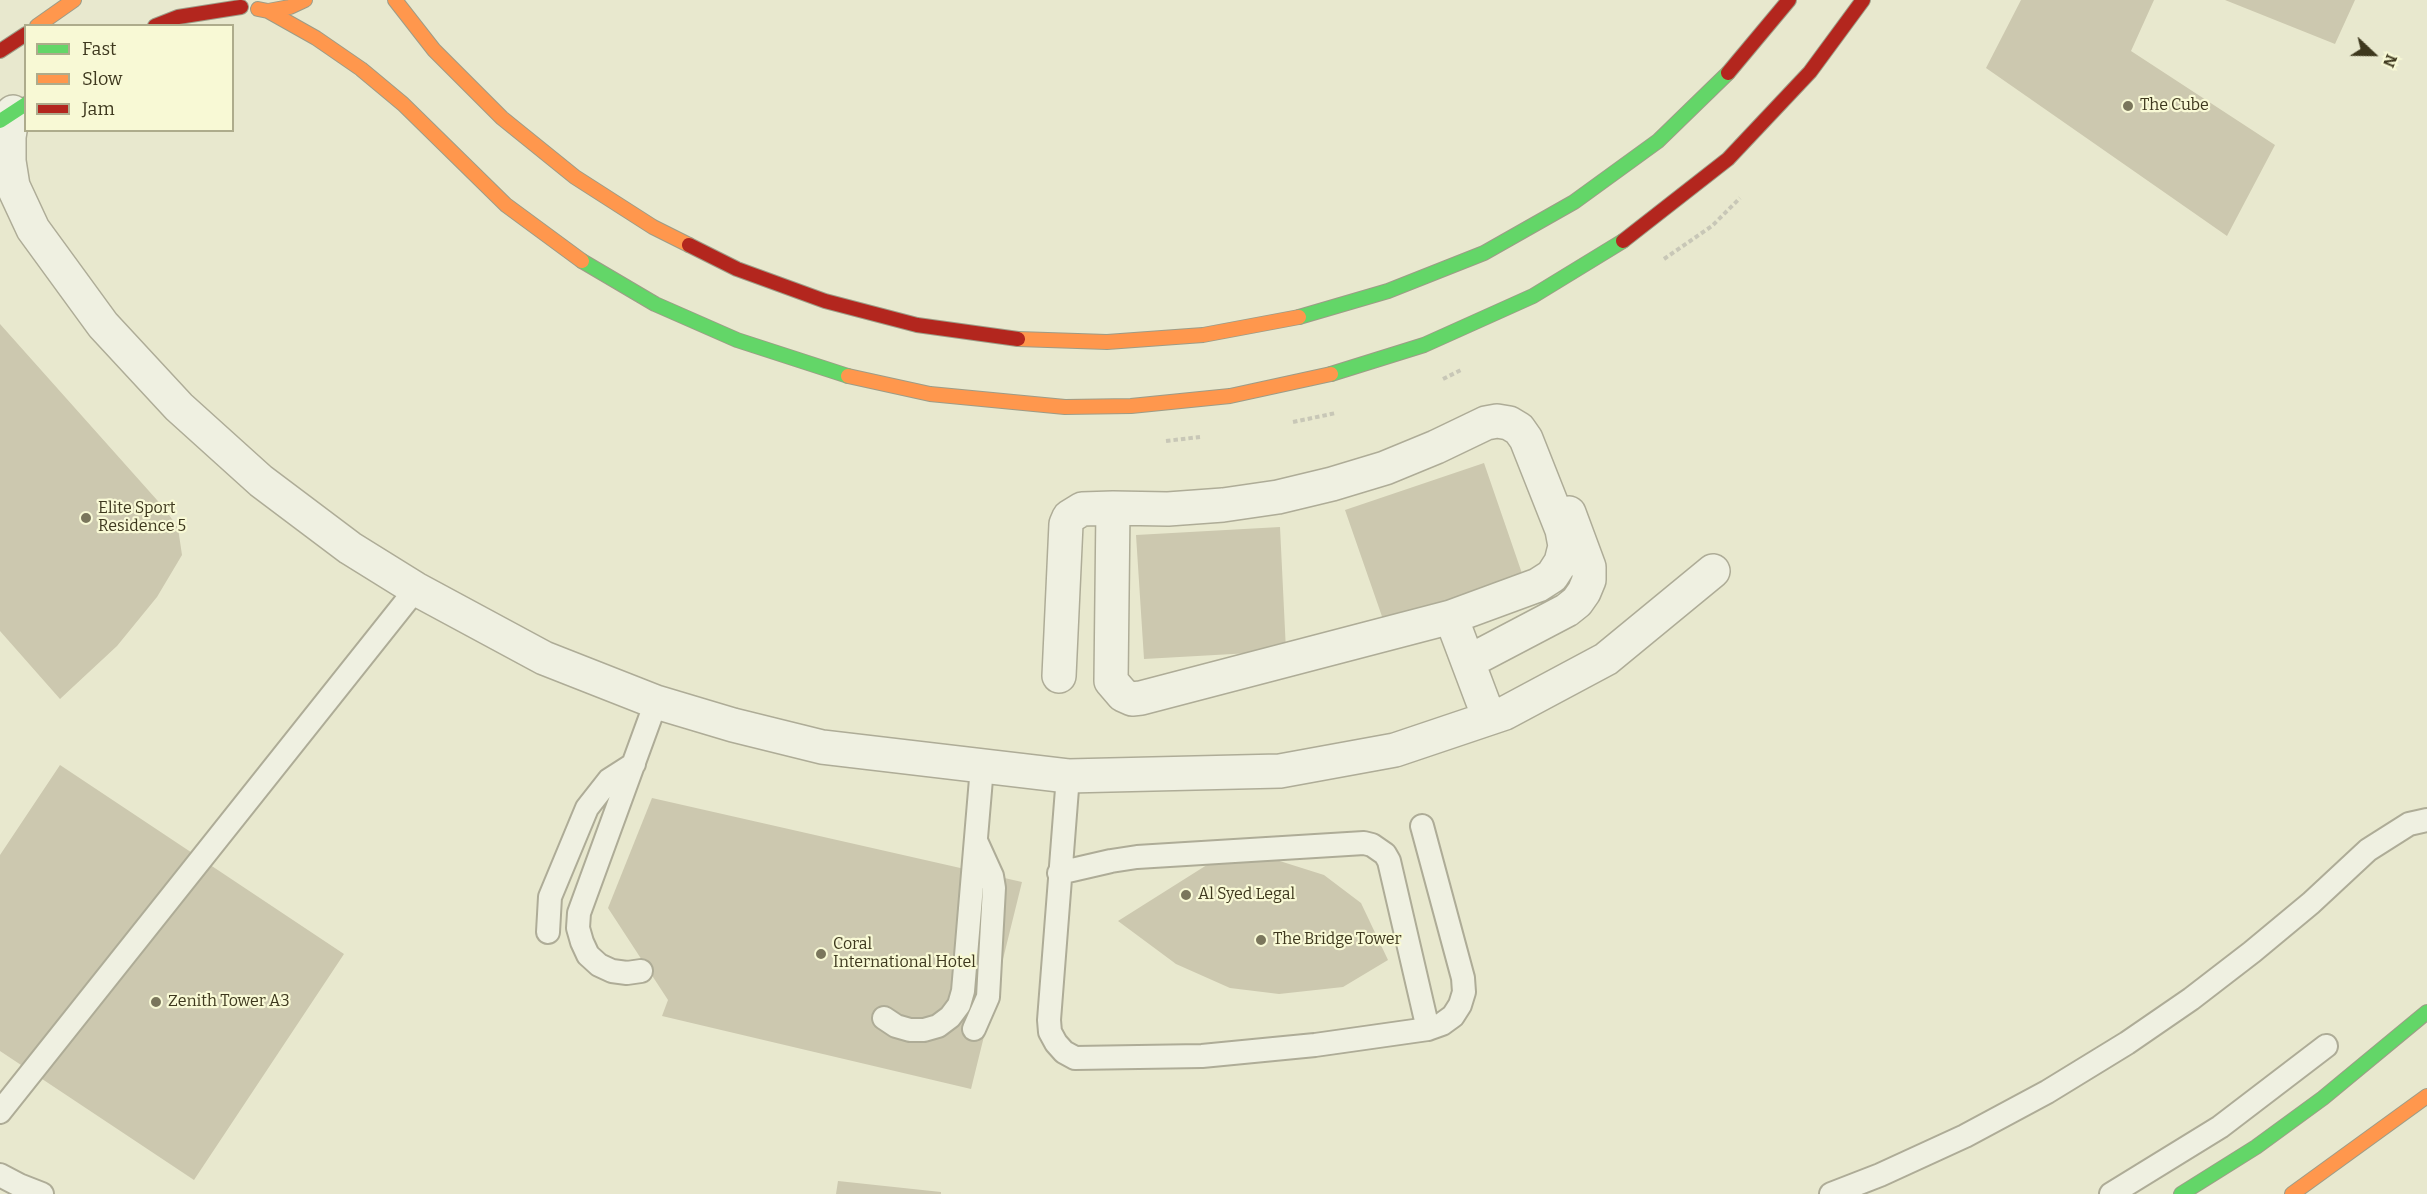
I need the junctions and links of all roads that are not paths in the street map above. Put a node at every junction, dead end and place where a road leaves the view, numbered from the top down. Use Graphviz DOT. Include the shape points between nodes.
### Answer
graph roads {
  1 [pos="74,0"];
  2 [pos="305,0"];
  3 [pos="395,0"];
  4 [pos="1789,0"];
  5 [pos="1863,0"];
  6 [pos="234,3"];
  7 [pos="268,11"];
  8 [pos="40,24"];
  9 [pos="160,24"];
  10 [pos="24,34"];
  11 [pos="0,51"];
  12 [pos="13,112"];
  13 [pos="0,202"];
  14 [pos="33,229"];
  15 [pos="1547,460"];
  16 [pos="1113,508"];
  17 [pos="1713,571"];
  18 [pos="416,590"];
  19 [pos="1451,617"];
  20 [pos="1468,662"];
  21 [pos="1059,676"];
  22 [pos="656,702"];
  23 [pos="1489,718"];
  24 [pos="634,764"];
  25 [pos="982,766"];
  26 [pos="1068,776"];
  27 [pos="2427,820"];
  28 [pos="1422,826"];
  29 [pos="976,841"];
  30 [pos="1059,873"];
  31 [pos="548,932"];
  32 [pos="641,971"];
  33 [pos="2427,1012"];
  34 [pos="884,1018"];
  35 [pos="974,1029"];
  36 [pos="1428,1029"];
  37 [pos="2326,1046"];
  38 [pos="2427,1096"];
  39 [pos="0,1113"];
  40 [pos="2220,1127"];
  41 [pos="2256,1147"];
  42 [pos="15,1185"];
  43 [pos="42,1194"];
  44 [pos="1831,1194"];
  45 [pos="2111,1194"];
  46 [pos="2181,1194"];
  47 [pos="2292,1194"];
  1 -- 8 [label="street"];
  2 -- 7 [label="street"];
  3 -- 4 [label="street" via="434,50 502,118 575,177 653,228 737,269 825,302 917,325 1012,339 1107,342 1203,335 1297,317 1388,291 1484,253 1574,202 1658,141 1732,69"];
  5 -- 7 [label="street" via="1810,72 1728,159 1635,234 1533,296 1424,345 1329,375 1230,396 1131,406 1065,407 930,394 832,372 737,340 655,304 578,259 506,205 403,104 361,69"];
  6 -- 7 [label="street"];
  6 -- 9 [label="street"];
  10 -- 11 [label="street"];
  12 -- 14 [label="street" via="9,161 13,186"];
  13 -- 14 [label="street"];
  14 -- 18 [label="street" via="103,325 178,407 261,481 350,548"];
  15 -- 20 [label="street" via="1589,567 1589,580 1577,602 1567,610"];
  16 -- 19 [label="street" via="1111,681 1122,695 1132,699"];
  16 -- 19 [label="street" via="1168,509 1278,497 1385,468 1486,423 1509,423 1526,439 1562,530 1561,562 1552,576 1538,585"];
  16 -- 21 [label="street" via="1082,509 1069,517 1066,524"];
  17 -- 23 [label="street" via="1606,659"];
  18 -- 22 [label="street" via="544,658"];
  18 -- 39 [label="lane"];
  19 -- 20 [label="street"];
  20 -- 23 [label="street"];
  22 -- 24 [label="lane"];
  22 -- 25 [label="street" via="822,747"];
  23 -- 26 [label="street" via="1395,750 1281,771"];
  24 -- 31 [label="lane" via="609,780 587,808 550,897"];
  24 -- 32 [label="lane" via="579,913 578,928 588,955 599,965 612,971"];
  25 -- 26 [label="street"];
  25 -- 29 [label="lane"];
  26 -- 30 [label="lane"];
  27 -- 44 [label="lane" via="2409,824 2368,850 2252,952 2127,1043 1965,1136"];
  28 -- 36 [label="lane" via="1464,992 1453,1016"];
  29 -- 34 [label="lane" via="959,1005 938,1026 924,1030 896,1026"];
  29 -- 35 [label="lane" via="994,888 988,997"];
  30 -- 36 [label="lane" via="1137,857 1372,845 1389,861"];
  30 -- 36 [label="lane" via="1050,1032 1060,1048 1075,1058 1202,1056"];
  33 -- 41 [label="street" via="2323,1098"];
  37 -- 40 [label="lane"];
  38 -- 47 [label="street"];
  40 -- 41 [label="lane"];
  40 -- 45 [label="lane"];
  41 -- 46 [label="street"];
  42 -- 43 [label="lane"];
}
